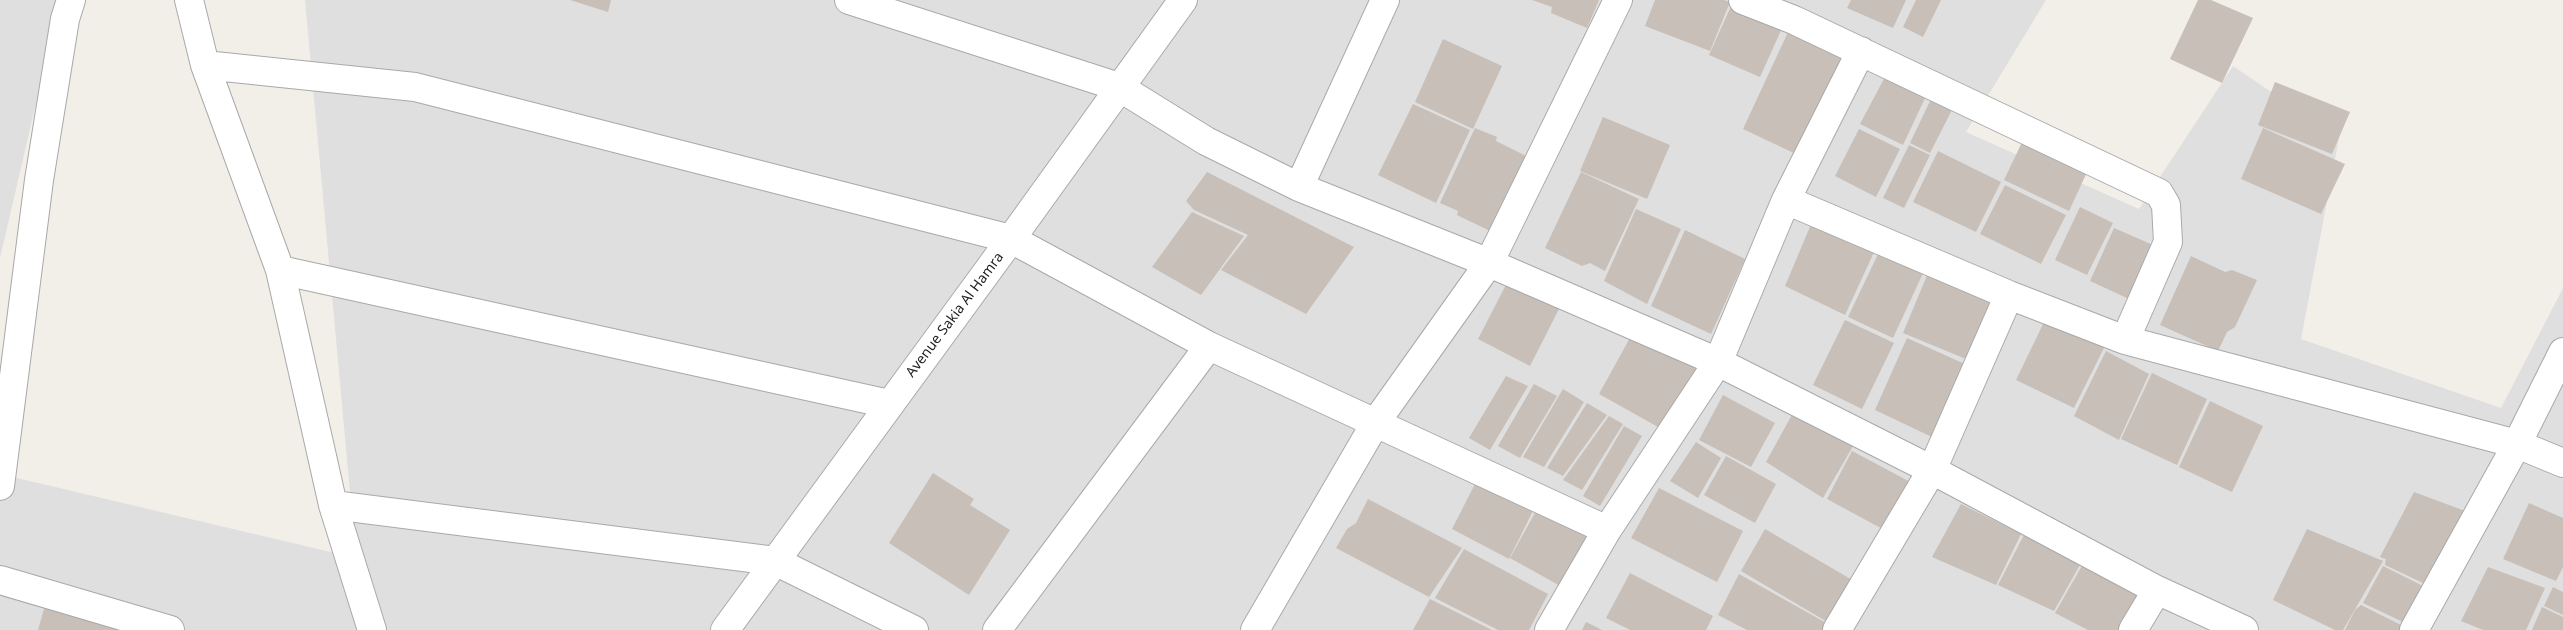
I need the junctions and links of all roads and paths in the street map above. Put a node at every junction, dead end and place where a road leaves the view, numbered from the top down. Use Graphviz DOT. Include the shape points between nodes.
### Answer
graph roads {
  1 [pos="71,0"];
  2 [pos="189,0"];
  3 [pos="849,0"];
  4 [pos="1183,0"];
  5 [pos="1385,0"];
  6 [pos="1618,0"];
  7 [pos="1743,0"];
  8 [pos="1799,10"];
  9 [pos="1861,52"];
  10 [pos="205,65"];
  11 [pos="1119,87"];
  12 [pos="1299,188"];
  13 [pos="1786,200"];
  14 [pos="1011,240"];
  15 [pos="1488,263"];
  16 [pos="280,270"];
  17 [pos="2009,295"];
  18 [pos="2125,340"];
  19 [pos="1209,346"];
  20 [pos="2563,352"];
  21 [pos="1718,362"];
  22 [pos="889,404"];
  23 [pos="1376,422"];
  24 [pos="2517,444"];
  25 [pos="2563,463"];
  26 [pos="1932,470"];
  27 [pos="0,486"];
  28 [pos="334,505"];
  29 [pos="1607,530"];
  30 [pos="775,561"];
  31 [pos="0,580"];
  32 [pos="2157,590"];
  33 [pos="170,630"];
  34 [pos="372,630"];
  35 [pos="725,630"];
  36 [pos="914,630"];
  37 [pos="997,630"];
  38 [pos="1255,630"];
  39 [pos="1549,630"];
  40 [pos="1837,630"];
  41 [pos="2134,630"];
  42 [pos="2244,630"];
  43 [pos="2414,630"];
  1 -- 27 [label="street" via="65,19 39,180"];
  2 -- 10 [label="street"];
  3 -- 11 [label="street"];
  4 -- 11 [label="street, Avenue Sakia Al Hamra"];
  5 -- 12 [label="street"];
  6 -- 15 [label="street"];
  7 -- 8 [label="street"];
  8 -- 9 [label="street"];
  9 -- 13 [label="street"];
  9 -- 18 [label="street" via="2159,193 2166,206 2168,242"];
  10 -- 14 [label="street" via="415,87"];
  10 -- 16 [label="street"];
  11 -- 12 [label="street" via="1206,141"];
  11 -- 14 [label="street, Avenue Sakia Al Hamra"];
  12 -- 15 [label="street"];
  13 -- 17 [label="street"];
  13 -- 21 [label="street"];
  14 -- 19 [label="street"];
  14 -- 22 [label="street, Avenue Sakia Al Hamra"];
  15 -- 21 [label="street"];
  15 -- 23 [label="street"];
  16 -- 22 [label="street"];
  16 -- 28 [label="street"];
  17 -- 18 [label="street"];
  17 -- 26 [label="street"];
  18 -- 24 [label="street"];
  19 -- 23 [label="street"];
  19 -- 37 [label="street"];
  20 -- 24 [label="street"];
  21 -- 26 [label="street"];
  21 -- 29 [label="street"];
  22 -- 30 [label="street, Avenue Sakia Al Hamra"];
  23 -- 29 [label="street"];
  23 -- 38 [label="street"];
  24 -- 25 [label="street"];
  24 -- 43 [label="street"];
  26 -- 32 [label="street"];
  26 -- 40 [label="street"];
  28 -- 30 [label="street"];
  28 -- 34 [label="street"];
  29 -- 39 [label="street"];
  30 -- 35 [label="street, Avenue Sakia Al Hamra"];
  30 -- 36 [label="street"];
  31 -- 33 [label="street"];
  32 -- 41 [label="street"];
  32 -- 42 [label="street"];
}
